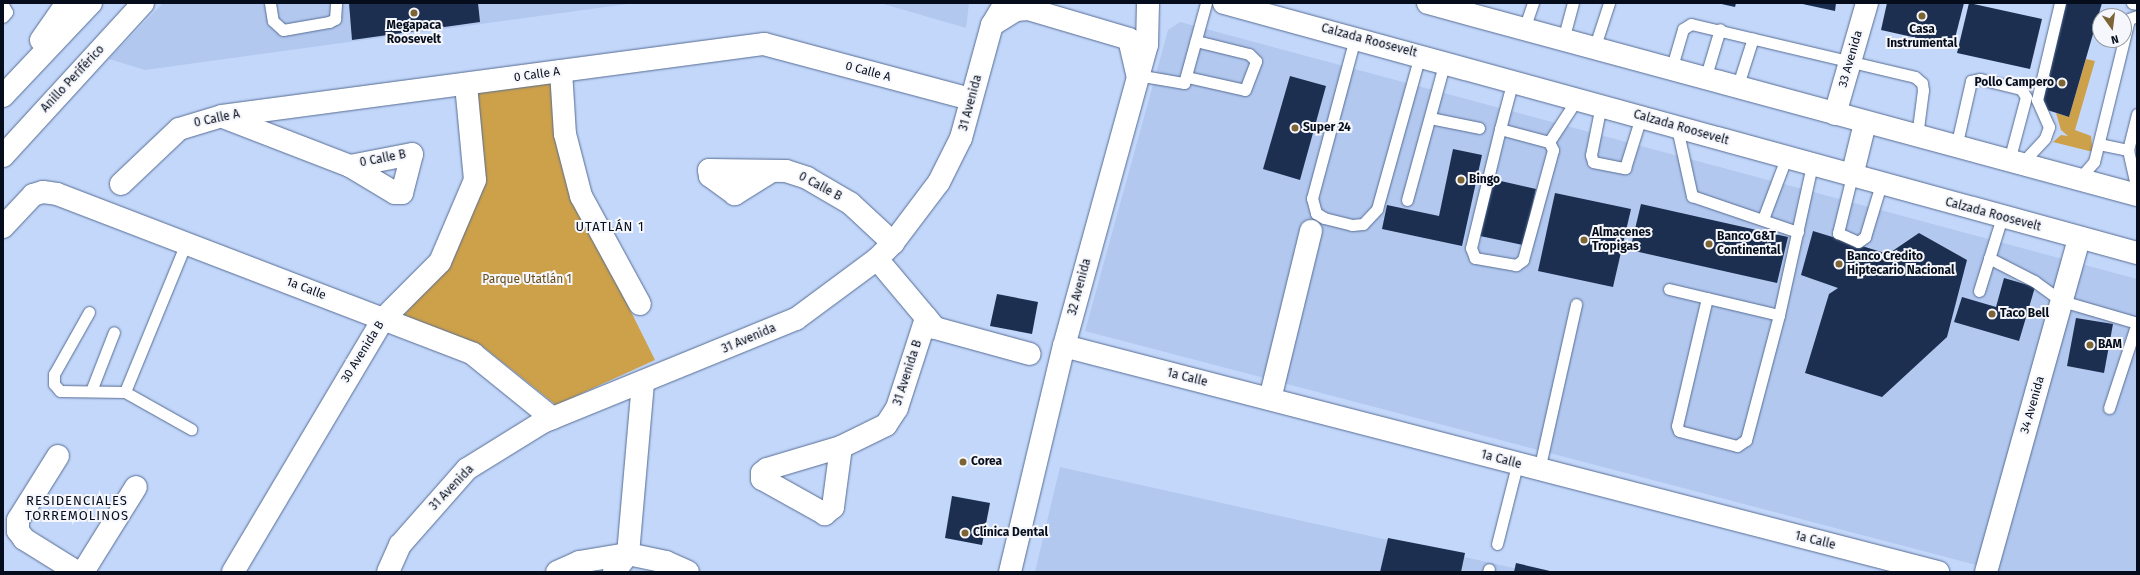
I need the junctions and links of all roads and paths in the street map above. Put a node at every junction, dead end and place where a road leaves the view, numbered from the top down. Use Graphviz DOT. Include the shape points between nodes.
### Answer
graph roads {
  1 [pos="91,3"];
  2 [pos="143,3"];
  3 [pos="270,3"];
  4 [pos="336,3"];
  5 [pos="1006,3"];
  6 [pos="1148,3"];
  7 [pos="1206,3"];
  8 [pos="1224,3"];
  9 [pos="1428,3"];
  10 [pos="1533,3"];
  11 [pos="1573,3"];
  12 [pos="1608,3"];
  13 [pos="1867,3"];
  14 [pos="2060,3"];
  15 [pos="2132,3"];
  16 [pos="65,4"];
  17 [pos="2137,4"];
  18 [pos="1482,10"];
  19 [pos="2137,16"];
  20 [pos="992,25"];
  21 [pos="1524,29"];
  22 [pos="1720,29"];
  23 [pos="1355,38"];
  24 [pos="1753,38"];
  25 [pos="1563,40"];
  26 [pos="1196,41"];
  27 [pos="1594,49"];
  28 [pos="1420,54"];
  29 [pos="1445,61"];
  30 [pos="1849,64"];
  31 [pos="27,70"];
  32 [pos="1671,70"];
  33 [pos="561,71"];
  34 [pos="1137,75"];
  35 [pos="1187,77"];
  36 [pos="1705,79"];
  37 [pos="1513,80"];
  38 [pos="466,84"];
  39 [pos="1737,88"];
  40 [pos="3,96"];
  41 [pos="1577,98"];
  42 [pos="971,99"];
  43 [pos="1601,105"];
  44 [pos="1835,114"];
  45 [pos="2137,114"];
  46 [pos="222,116"];
  47 [pos="1641,117"];
  48 [pos="1430,118"];
  49 [pos="1865,122"];
  50 [pos="1479,128"];
  51 [pos="1677,128"];
  52 [pos="1500,129"];
  53 [pos="1917,136"];
  54 [pos="1549,142"];
  55 [pos="2099,144"];
  56 [pos="1956,147"];
  57 [pos="2128,150"];
  58 [pos="3,156"];
  59 [pos="1786,158"];
  60 [pos="2015,163"];
  61 [pos="1812,165"];
  62 [pos="350,166"];
  63 [pos="709,170"];
  64 [pos="1852,176"];
  65 [pos="2080,179"];
  66 [pos="121,184"];
  67 [pos="1881,184"];
  68 [pos="2137,190"];
  69 [pos="2137,195"];
  70 [pos="1407,200"];
  71 [pos="2002,217"];
  72 [pos="1763,219"];
  73 [pos="3,228"];
  74 [pos="1311,231"];
  75 [pos="1798,232"];
  76 [pos="2079,238"];
  77 [pos="186,243"];
  78 [pos="893,243"];
  79 [pos="2137,253"];
  80 [pos="1989,258"];
  81 [pos="877,259"];
  82 [pos="1669,289"];
  83 [pos="1979,291"];
  84 [pos="1707,298"];
  85 [pos="2062,301"];
  86 [pos="640,304"];
  87 [pos="1576,304"];
  88 [pos="89,312"];
  89 [pos="1779,315"];
  90 [pos="384,318"];
  91 [pos="926,318"];
  92 [pos="2137,323"];
  93 [pos="114,332"];
  94 [pos="1064,346"];
  95 [pos="1030,354"];
  96 [pos="643,383"];
  97 [pos="91,391"];
  98 [pos="125,392"];
  99 [pos="1270,399"];
  100 [pos="2109,408"];
  101 [pos="552,418"];
  102 [pos="191,429"];
  103 [pos="841,447"];
  104 [pos="58,456"];
  105 [pos="1517,465"];
  106 [pos="1539,470"];
  107 [pos="136,487"];
  108 [pos="1497,544"];
  109 [pos="628,554"];
  110 [pos="77,572"];
  111 [pos="83,572"];
  112 [pos="233,572"];
  113 [pos="388,572"];
  114 [pos="557,572"];
  115 [pos="614,572"];
  116 [pos="688,572"];
  117 [pos="1010,572"];
  118 [pos="1938,572"];
  119 [pos="1986,572"];
  1 -- 31 [label="main road"];
  2 -- 58 [label="main road, Anillo Periférico"];
  3 -- 4 [label="lane" via="273,21 283,30 335,19"];
  5 -- 20 [label="main road, 31 Avenida"];
  6 -- 34 [label="main road, 32 Avenida" via="1146,44"];
  7 -- 26 [label="lane"];
  8 -- 23 [label="main road, Calzada Roosevelt"];
  9 -- 18 [label="main road"];
  10 -- 21 [label="lane"];
  11 -- 25 [label="lane"];
  12 -- 27 [label="lane"];
  13 -- 30 [label="main road, 33 Avenida"];
  14 -- 60 [label="lane" via="2037,100 2049,127 2045,138"];
  15 -- 17 [label="lane"];
  16 -- 31 [label="main road" via="45,34"];
  18 -- 21 [label="main road"];
  19 -- 55 [label="lane" via="2129,20"];
  20 -- 34 [label="main road" via="1016,10 1028,9 1129,39"];
  20 -- 42 [label="main road, 31 Avenida"];
  21 -- 25 [label="main road"];
  22 -- 24 [label="lane"];
  22 -- 32 [label="lane" via="1691,24 1684,30"];
  22 -- 36 [label="lane"];
  23 -- 28 [label="main road, Calzada Roosevelt"];
  23 -- 28 [label="lane" via="1312,198 1316,213 1324,218 1352,225 1363,224 1378,209"];
  24 -- 30 [label="lane"];
  24 -- 39 [label="lane"];
  25 -- 27 [label="main road"];
  26 -- 35 [label="lane"];
  26 -- 35 [label="lane" via="1249,54 1256,61 1245,90"];
  27 -- 32 [label="main road"];
  28 -- 29 [label="main road, Calzada Roosevelt"];
  29 -- 37 [label="main road, Calzada Roosevelt"];
  29 -- 48 [label="lane"];
  30 -- 44 [label="main road, 33 Avenida"];
  30 -- 53 [label="lane" via="1915,77 1922,83"];
  31 -- 40 [label="main road"];
  32 -- 36 [label="main road"];
  33 -- 38 [label="main road, 0 Calle A"];
  33 -- 42 [label="main road, 0 Calle A" via="764,44"];
  33 -- 86 [label="main road" via="565,134 581,196"];
  34 -- 35 [label="lane" via="1176,84 1184,83"];
  34 -- 94 [label="main road, 32 Avenida"];
  36 -- 39 [label="main road"];
  37 -- 41 [label="main road, Calzada Roosevelt"];
  37 -- 52 [label="lane"];
  38 -- 46 [label="main road, 0 Calle A"];
  38 -- 90 [label="main road, 30 Avenida B" via="475,180 440,262"];
  39 -- 44 [label="main road"];
  41 -- 43 [label="main road, Calzada Roosevelt"];
  41 -- 54 [label="lane"];
  42 -- 78 [label="main road, 31 Avenida" via="961,138 939,182"];
  43 -- 47 [label="main road, Calzada Roosevelt"];
  43 -- 47 [label="lane" via="1590,155 1593,162 1625,168"];
  44 -- 49 [label="main road"];
  45 -- 57 [label="lane"];
  46 -- 62 [label="main road, 0 Calle B"];
  46 -- 66 [label="main road, 0 Calle A" via="179,128"];
  47 -- 51 [label="main road, Calzada Roosevelt"];
  48 -- 50 [label="lane"];
  48 -- 70 [label="lane"];
  49 -- 53 [label="main road"];
  49 -- 64 [label="main road"];
  51 -- 59 [label="main road, Calzada Roosevelt"];
  51 -- 72 [label="lane" via="1692,196"];
  52 -- 54 [label="lane"];
  52 -- 54 [label="lane" via="1471,248 1475,258 1516,265 1522,260 1553,150"];
  53 -- 56 [label="main road"];
  55 -- 57 [label="lane"];
  55 -- 65 [label="lane" via="2094,162"];
  56 -- 60 [label="main road"];
  56 -- 60 [label="lane" via="1971,81 1980,79 2021,89 2026,97"];
  57 -- 68 [label="lane"];
  59 -- 61 [label="main road, Calzada Roosevelt"];
  59 -- 72 [label="lane"];
  60 -- 65 [label="main road"];
  61 -- 64 [label="main road, Calzada Roosevelt"];
  61 -- 75 [label="lane"];
  63 -- 78 [label="main road, 0 Calle B" via="710,176 734,194 772,171 786,171 817,183 850,203"];
  64 -- 67 [label="main road, Calzada Roosevelt"];
  64 -- 67 [label="lane" via="1838,233 1858,242 1865,237"];
  65 -- 69 [label="main road"];
  67 -- 71 [label="main road, Calzada Roosevelt"];
  71 -- 76 [label="main road, Calzada Roosevelt"];
  71 -- 80 [label="lane"];
  72 -- 75 [label="lane"];
  73 -- 77 [label="main road, 1a Calle" via="29,199 43,192"];
  74 -- 99 [label="main road"];
  75 -- 89 [label="lane"];
  76 -- 79 [label="main road, Calzada Roosevelt"];
  76 -- 85 [label="main road, 34 Avenida"];
  77 -- 90 [label="main road, 1a Calle"];
  77 -- 98 [label="lane"];
  78 -- 81 [label="main road, 31 Avenida"];
  80 -- 83 [label="lane"];
  80 -- 85 [label="lane" via="2034,281"];
  81 -- 91 [label="main road"];
  81 -- 96 [label="main road, 31 Avenida" via="796,319"];
  82 -- 84 [label="lane"];
  84 -- 89 [label="lane"];
  84 -- 89 [label="lane" via="1677,426 1679,431 1737,446 1746,440"];
  85 -- 92 [label="lane"];
  85 -- 119 [label="main road, 34 Avenida"];
  87 -- 106 [label="lane"];
  88 -- 97 [label="lane" via="54,379 60,391"];
  90 -- 101 [label="main road, 1a Calle" via="473,354"];
  90 -- 112 [label="main road, 30 Avenida B"];
  91 -- 95 [label="main road" via="935,328"];
  91 -- 103 [label="main road, 31 Avenida B" via="893,417 886,425"];
  92 -- 100 [label="lane"];
  93 -- 97 [label="lane"];
  94 -- 99 [label="main road, 1a Calle"];
  94 -- 117 [label="main road, 32 Avenida"];
  96 -- 101 [label="main road, 31 Avenida"];
  96 -- 109 [label="main road"];
  97 -- 98 [label="lane"];
  98 -- 102 [label="lane"];
  99 -- 105 [label="main road, 1a Calle"];
  101 -- 113 [label="main road, 31 Avenida" via="467,469 400,545"];
  104 -- 110 [label="main road" via="18,520 18,531 24,539"];
  105 -- 106 [label="main road, 1a Calle"];
  105 -- 108 [label="lane"];
  106 -- 118 [label="main road, 1a Calle"];
  107 -- 111 [label="main road"];
  109 -- 114 [label="main road" via="579,562"];
  109 -- 115 [label="main road"];
  109 -- 116 [label="main road" via="666,562"];
}
